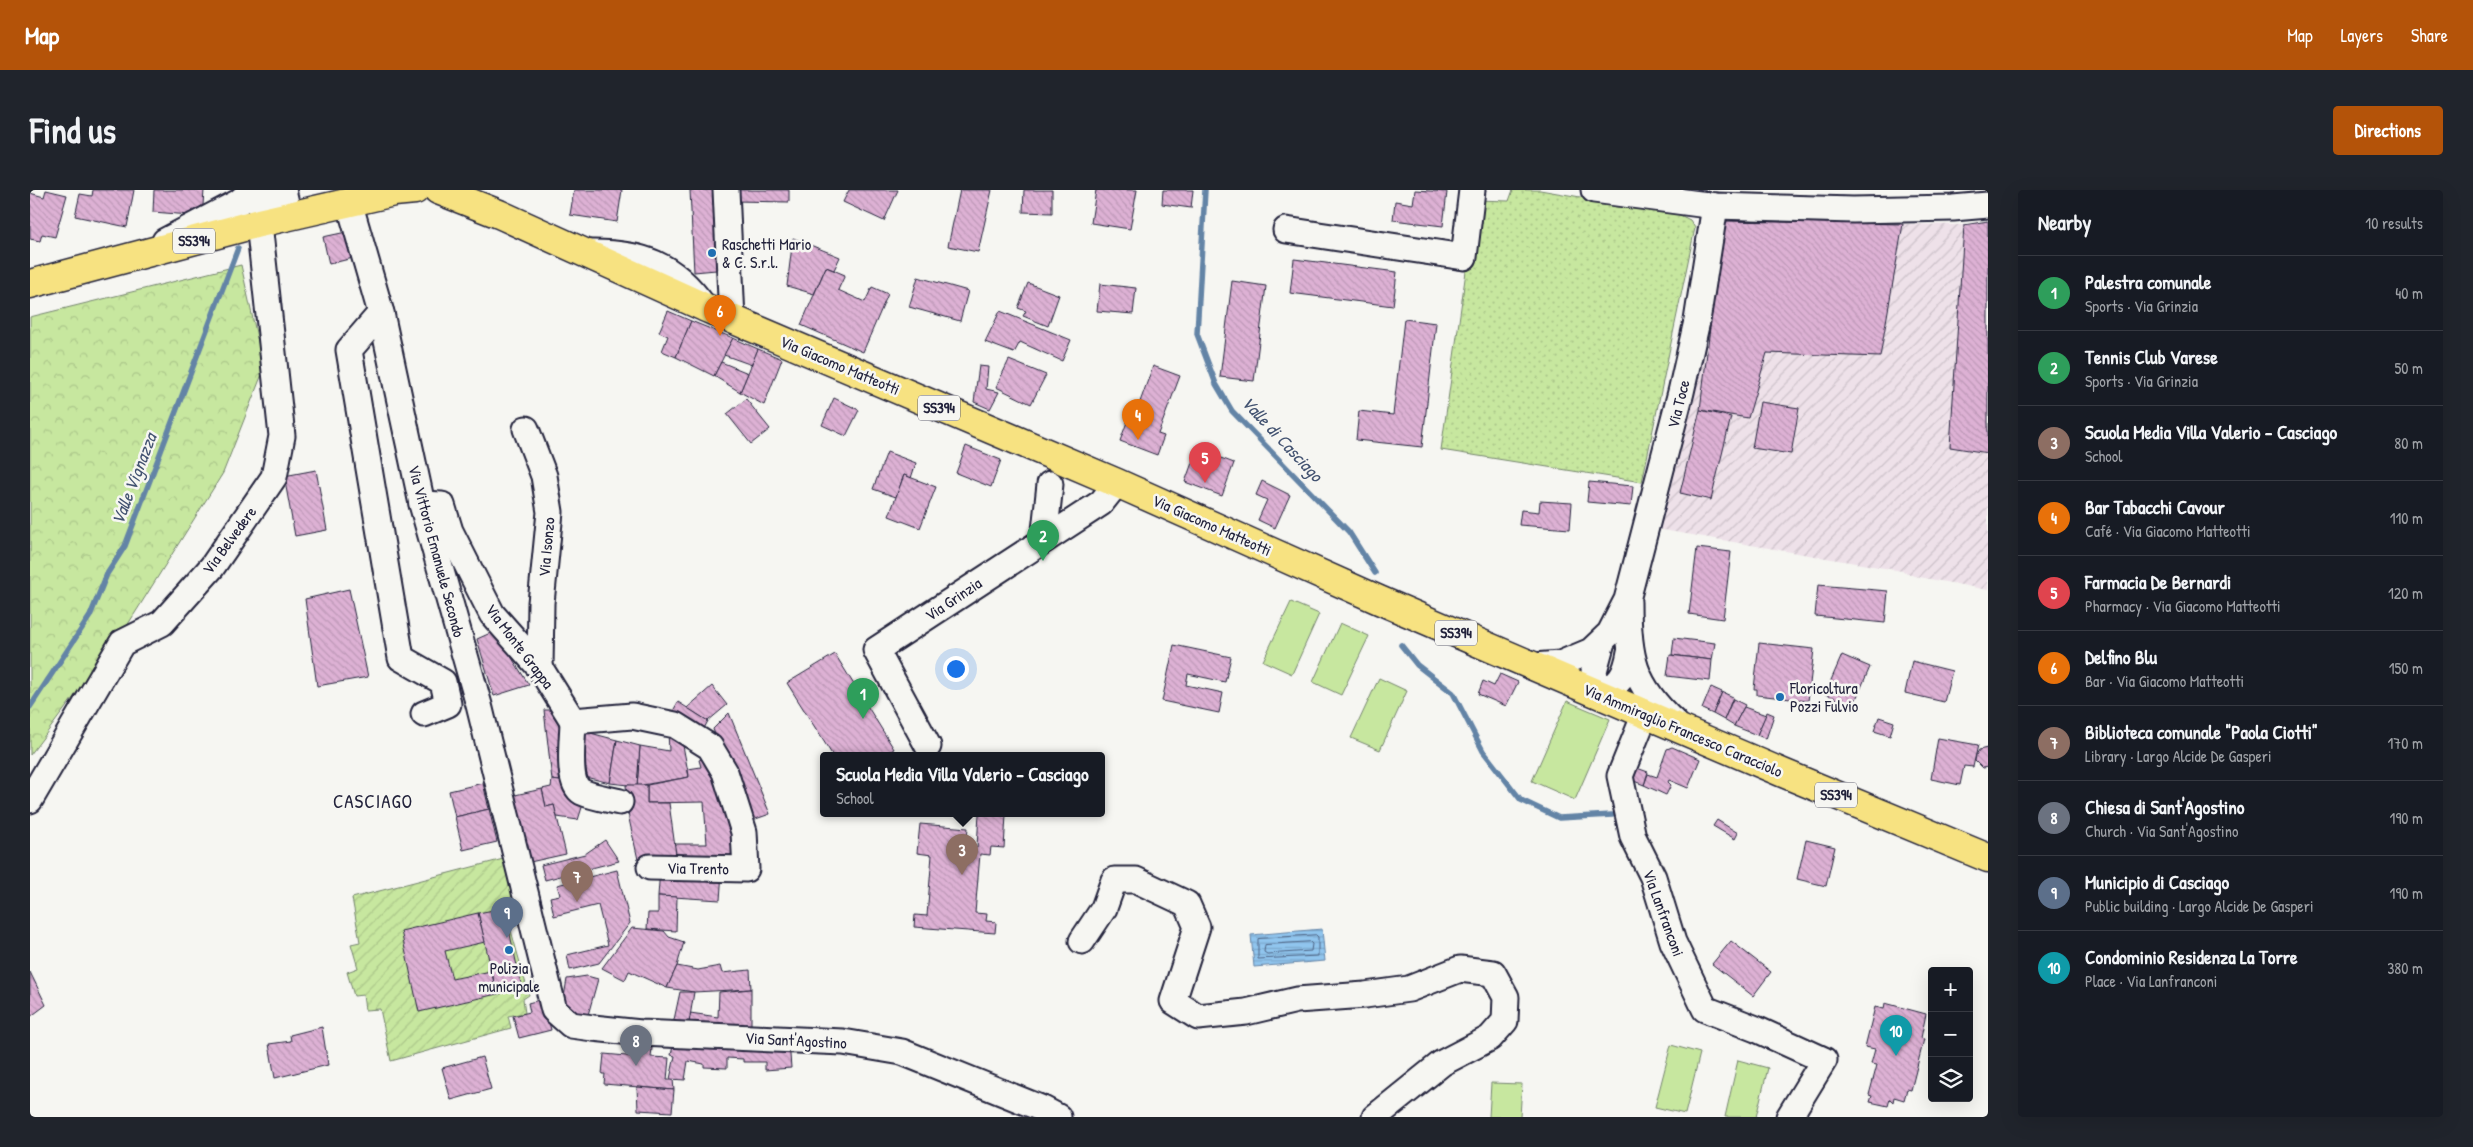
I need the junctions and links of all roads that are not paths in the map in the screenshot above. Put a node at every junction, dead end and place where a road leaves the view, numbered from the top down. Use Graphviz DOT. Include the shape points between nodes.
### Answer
graph roads {
  1 [pos="253,190"];
  2 [pos="264,190"];
  3 [pos="283,190"];
  4 [pos="415,190"];
  5 [pos="438,190"];
  6 [pos="726,190"];
  7 [pos="1472,190"];
  8 [pos="1594,190"];
  9 [pos="349,202"];
  10 [pos="1988,205"];
  11 [pos="1715,206"];
  12 [pos="290,216"];
  13 [pos="259,223"];
  14 [pos="1286,230"];
  15 [pos="128,258"];
  16 [pos="30,284"];
  17 [pos="381,313"];
  18 [pos="732,319"];
  19 [pos="526,429"];
  20 [pos="1117,483"];
  21 [pos="1050,484"];
  22 [pos="422,504"];
  23 [pos="1044,540"];
  24 [pos="1379,600"];
  25 [pos="1628,600"];
  26 [pos="1602,642"];
  27 [pos="1630,652"];
  28 [pos="1533,666"];
  29 [pos="540,668"];
  30 [pos="1598,694"];
  31 [pos="448,704"];
  32 [pos="479,706"];
  33 [pos="424,714"];
  34 [pos="1645,714"];
  35 [pos="573,721"];
  36 [pos="1685,731"];
  37 [pos="928,746"];
  38 [pos="30,800"];
  39 [pos="620,802"];
  40 [pos="1988,858"];
  41 [pos="650,867"];
  42 [pos="526,901"];
  43 [pos="1082,941"];
  44 [pos="1058,1117"];
  45 [pos="1375,1117"];
  46 [pos="1789,1117"];
  1 -- 15 [label="street" via="231,207"];
  2 -- 13 [label="street, Via Belvedere"];
  3 -- 12 [label="street"];
  4 -- 9 [label="main road, SS394"];
  5 -- 18 [label="main road, Via Giacomo Matteotti / SS394"];
  6 -- 18 [label="street"];
  7 -- 14 [label="street" via="1464,257"];
  8 -- 11 [label="street"];
  9 -- 12 [label="main road, SS394"];
  9 -- 17 [label="street, Via Vittorio Emanuele Secondo"];
  10 -- 11 [label="street" via="1853,210"];
  11 -- 25 [label="street, Via Toce" via="1697,321"];
  12 -- 13 [label="main road, SS394"];
  13 -- 15 [label="main road, SS394"];
  13 -- 38 [label="street, Via Belvedere" via="282,436 274,477 212,566 162,622 122,643"];
  15 -- 16 [label="main road, SS394"];
  17 -- 22 [label="street, Via Vittorio Emanuele Secondo"];
  17 -- 31 [label="street" via="349,350 401,658 443,682"];
  18 -- 20 [label="main road, Via Giacomo Matteotti / SS394"];
  19 -- 29 [label="street, Via Isonzo" via="544,476 550,512 541,603"];
  20 -- 23 [label="street, Via Grinzia" via="1101,503"];
  20 -- 24 [label="main road, Via Giacomo Matteotti / SS394"];
  21 -- 23 [label="street"];
  22 -- 29 [label="street, Via Monte Grappa" via="442,506 450,531 492,614"];
  22 -- 32 [label="street, Via Vittorio Emanuele Secondo"];
  23 -- 37 [label="street, Via Grinzia" via="876,650"];
  24 -- 28 [label="main road, Via Ammiraglio Francesco Caracciolo / SS394"];
  25 -- 26 [label="street, Via Toce"];
  25 -- 27 [label="street, Via Toce"];
  26 -- 28 [label="street, Via Toce" via="1591,651 1560,664"];
  26 -- 30 [label="street, Via Toce" via="1594,671"];
  27 -- 30 [label="street, Via Toce" via="1624,677"];
  27 -- 36 [label="street, Via Toce" via="1651,696"];
  28 -- 30 [label="main road, Via Ammiraglio Francesco Caracciolo / SS394"];
  29 -- 35 [label="street, Via Monte Grappa"];
  30 -- 34 [label="main road, Via Ammiraglio Francesco Caracciolo / SS394"];
  31 -- 32 [label="street"];
  31 -- 33 [label="street"];
  32 -- 42 [label="street, Via Vittorio Emanuele Secondo"];
  34 -- 36 [label="main road, Via Ammiraglio Francesco Caracciolo / SS394"];
  34 -- 46 [label="street, Via Lanfranconi" via="1620,776 1633,837 1653,877 1673,942 1705,1009 1824,1060"];
  35 -- 39 [label="street" via="572,771 576,784 582,791"];
  35 -- 41 [label="street, Via Trento" via="632,716 676,725 710,746 725,772 744,832 746,869"];
  36 -- 40 [label="main road, Via Ammiraglio Francesco Caracciolo / SS394"];
  42 -- 44 [label="street, Via Sant'Agostino" via="554,1010 571,1025 641,1033 842,1042 902,1052"];
  43 -- 45 [label="street" via="1104,908 1114,880 1136,880 1187,904 1197,927 1173,1001 1198,1017 1246,1012 1297,1000 1409,989 1460,969 1493,973 1506,997 1505,1021 1490,1038 1442,1063"];
}
